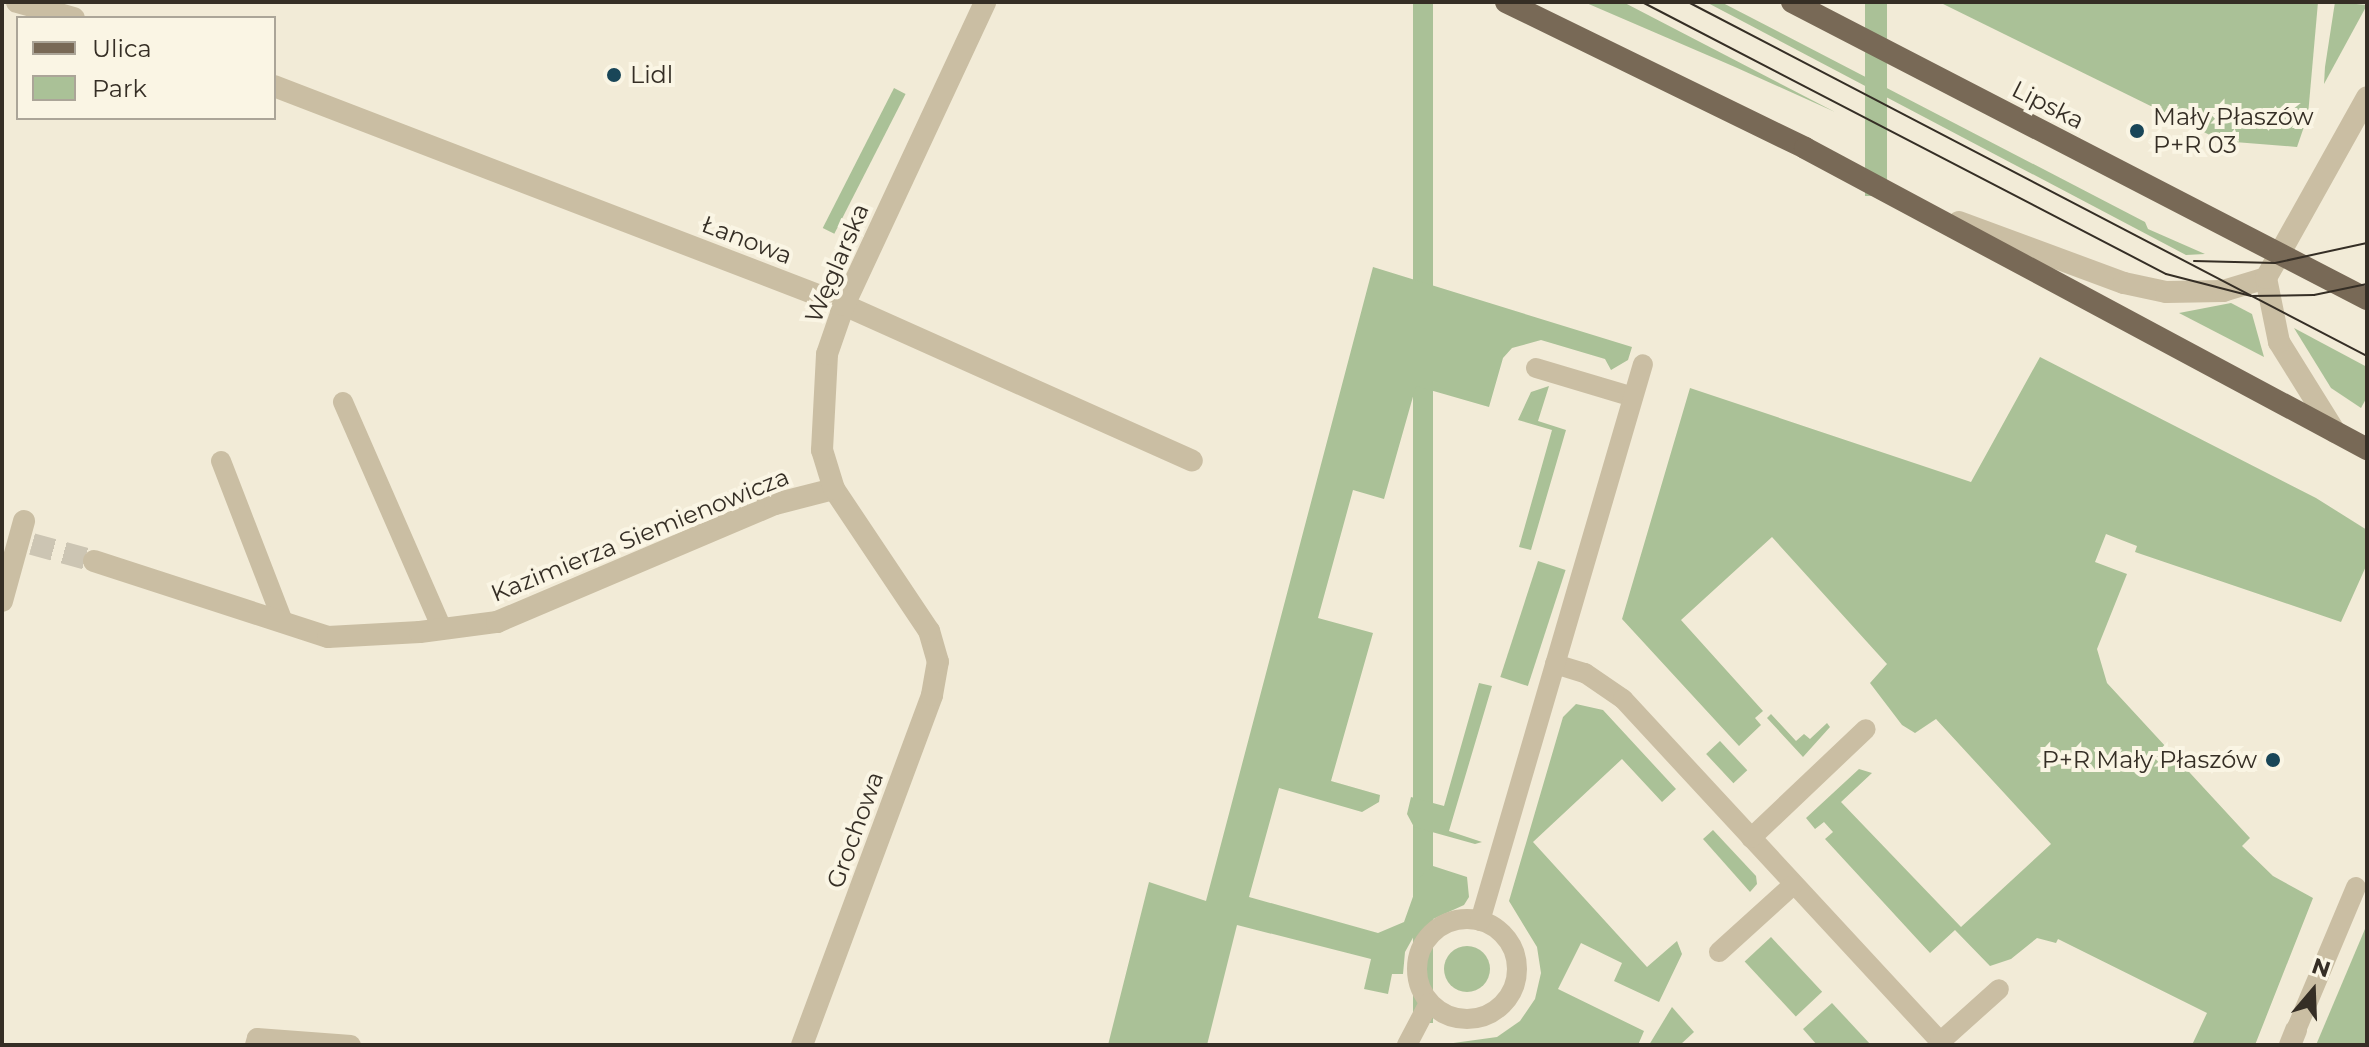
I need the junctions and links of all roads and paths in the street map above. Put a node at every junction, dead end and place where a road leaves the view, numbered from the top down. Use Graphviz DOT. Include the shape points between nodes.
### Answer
graph roads {
  1 [pos="17,2"];
  2 [pos="985,2"];
  3 [pos="1506,2"];
  4 [pos="1792,2"];
  5 [pos="67,16"];
  6 [pos="276,87"];
  7 [pos="2367,97"];
  8 [pos="1909,202"];
  9 [pos="2280,254"];
  10 [pos="2266,278"];
  11 [pos="2367,299"];
  12 [pos="844,305"];
  13 [pos="1643,364"];
  14 [pos="1536,368"];
  15 [pos="1633,397"];
  16 [pos="343,402"];
  17 [pos="2335,432"];
  18 [pos="2367,449"];
  19 [pos="221,461"];
  20 [pos="1192,461"];
  21 [pos="834,489"];
  22 [pos="25,535"];
  23 [pos="94,561"];
  24 [pos="2,601"];
  25 [pos="282,619"];
  26 [pos="442,629"];
  27 [pos="929,631"];
  28 [pos="1555,664"];
  29 [pos="1866,729"];
  30 [pos="1751,838"];
  31 [pos="1793,885"];
  32 [pos="2356,887"];
  33 [pos="1480,921"];
  34 [pos="1719,952"];
  35 [pos="1999,989"];
  36 [pos="1429,1003"];
  37 [pos="2293,1038"];
  38 [pos="1942,1043"];
  39 [pos="255,1045"];
  40 [pos="351,1045"];
  41 [pos="802,1045"];
  42 [pos="1407,1045"];
  1 -- 5 [label="street"];
  2 -- 12 [label="street, Węglarska"];
  3 -- 8 [label="main road"];
  4 -- 9 [label="main road, Lipska"];
  6 -- 12 [label="street, Łanowa"];
  7 -- 9 [label="street"];
  8 -- 10 [label="street" via="2124,283 2166,292 2223,291"];
  8 -- 17 [label="main road"];
  9 -- 10 [label="street"];
  9 -- 11 [label="main road, Lipska"];
  10 -- 17 [label="street" via="2279,342"];
  12 -- 20 [label="street, Łanowa"];
  12 -- 21 [label="street, Węglarska" via="827,354 821,409 822,450"];
  13 -- 15 [label="lane"];
  14 -- 15 [label="lane"];
  15 -- 28 [label="lane"];
  16 -- 26 [label="lane"];
  17 -- 18 [label="main road"];
  19 -- 25 [label="lane"];
  21 -- 26 [label="street, Kazimierza Siemienowicza" via="775,504 497,622"];
  21 -- 27 [label="street, Węglarska"];
  22 -- 24 [label="street"];
  23 -- 25 [label="street, Kazimierza Siemienowicza"];
  25 -- 26 [label="street, Kazimierza Siemienowicza" via="328,637"];
  27 -- 41 [label="street, Grochowa" via="938,662 932,695"];
  28 -- 30 [label="lane" via="1585,673 1615,692"];
  28 -- 33 [label="lane"];
  29 -- 30 [label="lane"];
  30 -- 31 [label="lane"];
  31 -- 34 [label="lane"];
  31 -- 38 [label="lane"];
  32 -- 37 [label="lane"];
  33 -- 36 [label="lane" via="1448,923 1424,943 1417,974"];
  33 -- 36 [label="lane" via="1506,939 1514,953 1514,986 1505,1001 1492,1012 1459,1019"];
  35 -- 38 [label="lane"];
  36 -- 42 [label="lane"];
  39 -- 40 [label="lane" via="257,1038"];
}
